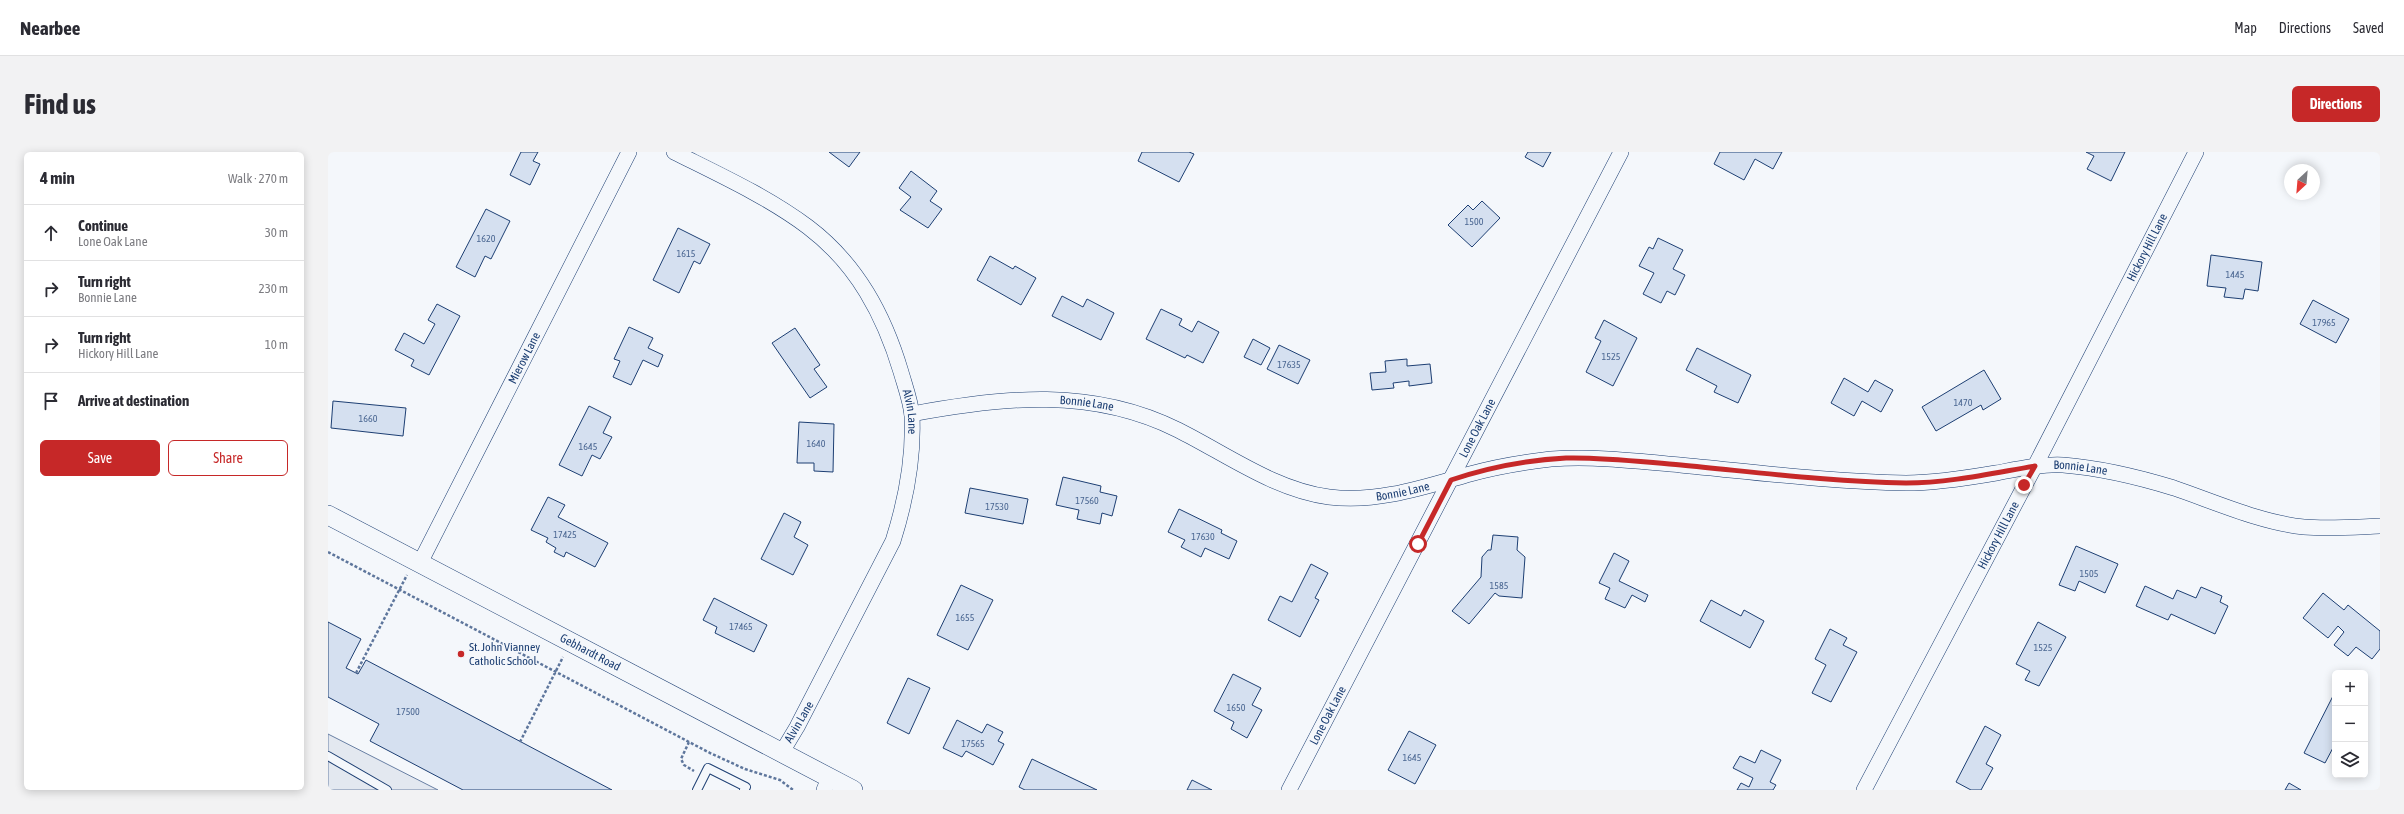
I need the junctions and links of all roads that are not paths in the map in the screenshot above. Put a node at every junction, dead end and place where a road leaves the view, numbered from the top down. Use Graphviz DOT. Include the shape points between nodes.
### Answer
graph roads {
  1 [pos="629,152"];
  2 [pos="674,152"];
  3 [pos="1621,152"];
  4 [pos="2196,152"];
  5 [pos="912,414"];
  6 [pos="2035,466"];
  7 [pos="1451,480"];
  8 [pos="328,515"];
  9 [pos="2380,526"];
  10 [pos="417,562"];
  11 [pos="782,752"];
  12 [pos="328,756"];
  13 [pos="827,784"];
  14 [pos="387,790"];
  15 [pos="697,790"];
  16 [pos="744,790"];
  17 [pos="853,790"];
  18 [pos="1289,790"];
  19 [pos="1864,790"];
  1 -- 10 [label="street, Mierow Lane"];
  2 -- 5 [label="street, Alvin Lane" via="782,209 833,248 871,297 885,324 906,386"];
  3 -- 7 [label="street, Lone Oak Lane"];
  4 -- 6 [label="street, Hickory Hill Lane"];
  5 -- 7 [label="street, Bonnie Lane" via="1022,399 1056,398 1089,401 1115,407 1175,428 1303,492 1354,499 1410,492"];
  5 -- 11 [label="street, Alvin Lane" via="911,466 903,509 893,540"];
  6 -- 7 [label="street, Bonnie Lane" via="1907,483 1639,461 1566,458 1535,461"];
  6 -- 9 [label="street, Bonnie Lane" via="2061,465 2143,479 2246,513 2303,527"];
  6 -- 19 [label="street, Hickory Hill Lane"];
  7 -- 18 [label="street, Lone Oak Lane"];
  8 -- 10 [label="street, Gebhardt Road"];
  10 -- 11 [label="street, Gebhardt Road"];
  11 -- 13 [label="street, Gebhardt Road"];
  12 -- 14 [label="lane"];
  13 -- 17 [label="street, Gebhardt Road"];
  15 -- 16 [label="lane" via="708,768 746,787"];
}
